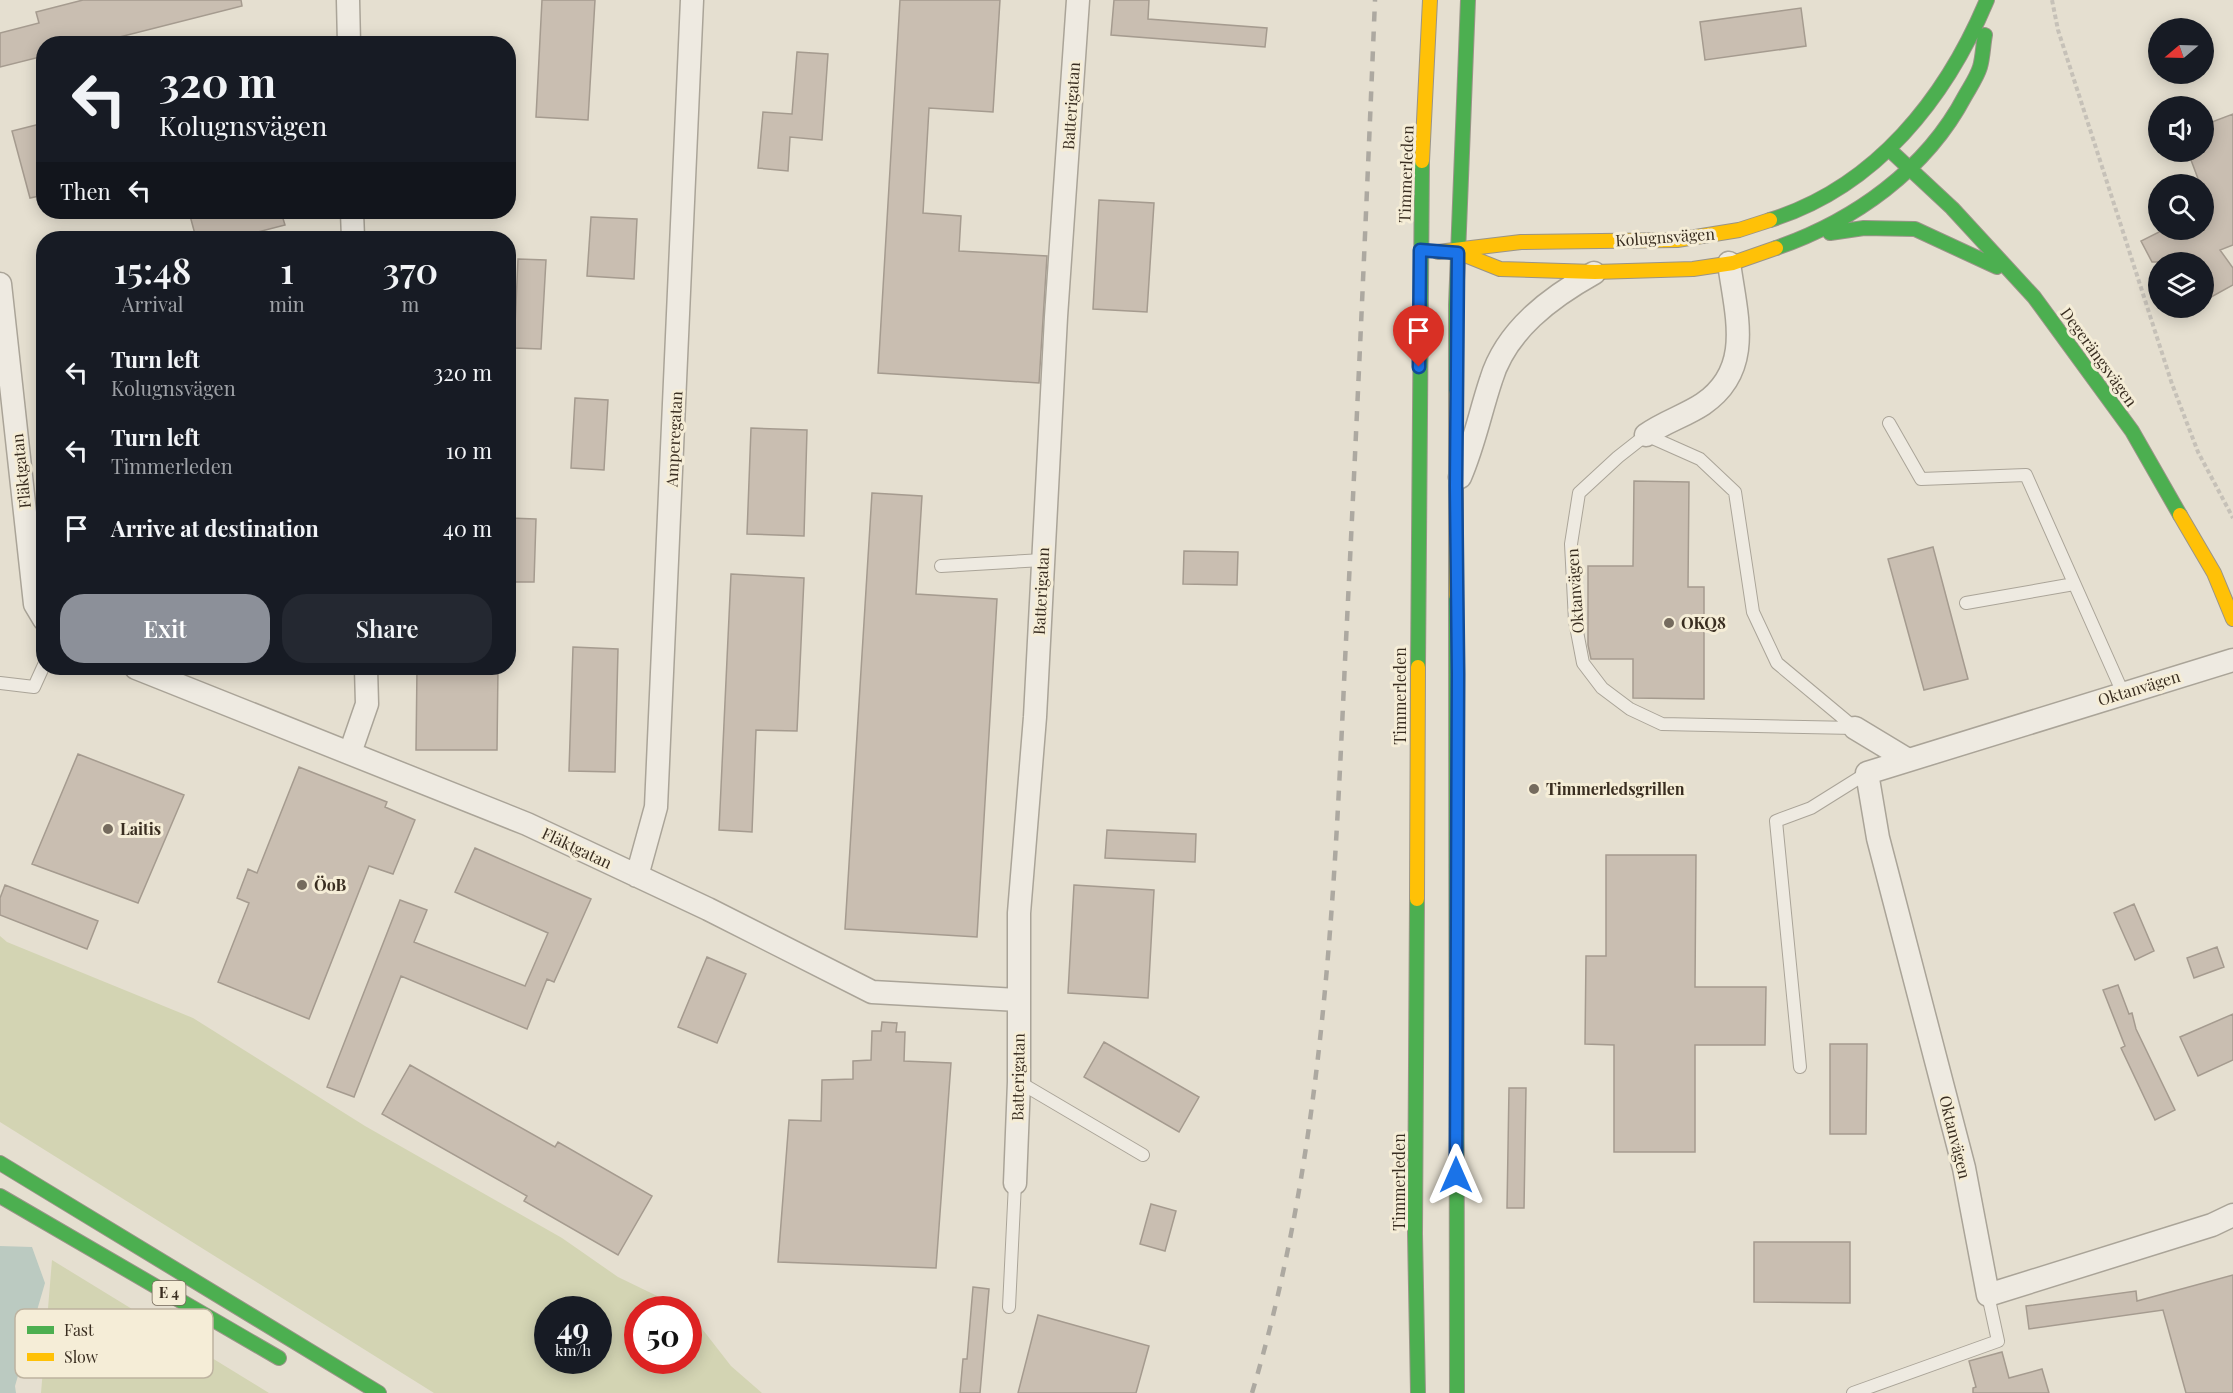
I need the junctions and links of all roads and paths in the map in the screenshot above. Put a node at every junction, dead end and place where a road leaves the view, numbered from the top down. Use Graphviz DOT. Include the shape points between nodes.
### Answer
graph roads {
  1 [pos="348,0"];
  2 [pos="692,0"];
  3 [pos="1078,0"];
  4 [pos="1430,0"];
  5 [pos="1468,0"];
  6 [pos="1988,0"];
  7 [pos="2052,0"];
  8 [pos="349,36"];
  9 [pos="1890,150"];
  10 [pos="1908,168"];
  11 [pos="1461,182"];
  12 [pos="1474,212"];
  13 [pos="1493,231"];
  14 [pos="1813,235"];
  15 [pos="1526,241"];
  16 [pos="1420,250"];
  17 [pos="1458,253"];
  18 [pos="1729,263"];
  19 [pos="1595,272"];
  20 [pos="2010,272"];
  21 [pos="0,284"];
  22 [pos="5,373"];
  23 [pos="1889,423"];
  24 [pos="1646,435"];
  25 [pos="1456,486"];
  26 [pos="2233,518"];
  27 [pos="1043,560"];
  28 [pos="941,566"];
  29 [pos="2074,584"];
  30 [pos="1966,603"];
  31 [pos="36,606"];
  32 [pos="2233,619"];
  33 [pos="2233,660"];
  34 [pos="39,675"];
  35 [pos="154,675"];
  36 [pos="366,675"];
  37 [pos="0,683"];
  38 [pos="2123,693"];
  39 [pos="1855,728"];
  40 [pos="350,753"];
  41 [pos="1908,760"];
  42 [pos="1867,773"];
  43 [pos="637,876"];
  44 [pos="1019,1000"];
  45 [pos="1800,1067"];
  46 [pos="1019,1082"];
  47 [pos="1143,1155"];
  48 [pos="0,1163"];
  49 [pos="1014,1183"];
  50 [pos="0,1196"];
  51 [pos="2233,1215"];
  52 [pos="1988,1295"];
  53 [pos="1009,1307"];
  54 [pos="194,1309"];
  55 [pos="213,1320"];
  56 [pos="287,1363"];
  57 [pos="379,1393"];
  58 [pos="1418,1393"];
  59 [pos="1457,1393"];
  60 [pos="1853,1393"];
  1 -- 8 [label="street"];
  2 -- 43 [label="street, Amperegatan" via="656,807"];
  3 -- 27 [label="street, Batterigatan"];
  4 -- 16 [label="main road, Timmerleden"];
  5 -- 11 [label="main road"];
  6 -- 9 [label="main road, Kolugnsvägen" via="1961,57 1929,106"];
  6 -- 10 [label="main road, Kolugnsvägen" via="1980,68 1941,134"];
  7 -- 26 [label="path" via="2172,384 2198,452"];
  9 -- 10 [label="main road, Degerängsvägen"];
  9 -- 15 [label="main road, Kolugnsvägen" via="1821,199 1747,229 1696,238"];
  10 -- 14 [label="main road, Kolugnsvägen" via="1869,203"];
  10 -- 20 [label="main road, Degerängsvägen" via="1952,208"];
  11 -- 12 [label="main road"];
  11 -- 17 [label="main road"];
  13 -- 15 [label="main road, Kolugnsvägen"];
  14 -- 18 [label="main road, Kolugnsvägen"];
  14 -- 20 [label="main road, Kolugnsvägen" via="1864,228 1915,229"];
  15 -- 17 [label="main road, Kolugnsvägen"];
  16 -- 17 [label="main road, Kolugnsvägen"];
  16 -- 58 [label="main road, Timmerleden" via="1415,1198"];
  17 -- 19 [label="main road, Kolugnsvägen" via="1500,268"];
  17 -- 25 [label="main road"];
  18 -- 19 [label="main road, Kolugnsvägen" via="1693,269"];
  18 -- 24 [label="street, Oktanvägen" via="1737,360 1725,383 1703,404"];
  19 -- 25 [label="street, Kolugnsvägen" via="1552,298 1513,338 1491,377 1474,444"];
  20 -- 32 [label="main road, Degerängsvägen" via="2034,297 2133,430 2214,573"];
  21 -- 22 [label="street, Fläktgatan"];
  22 -- 31 [label="street, Fläktgatan"];
  23 -- 29 [label="lane" via="1921,479 2026,475"];
  24 -- 39 [label="lane, Oktanvägen" via="1700,459 1735,492 1753,612 1777,663"];
  24 -- 39 [label="lane, Oktanvägen" via="1579,493 1571,544 1575,621 1583,663 1602,688 1630,709 1662,724"];
  25 -- 59 [label="main road"];
  27 -- 28 [label="lane"];
  27 -- 44 [label="street, Batterigatan" via="1019,913"];
  29 -- 30 [label="lane"];
  29 -- 38 [label="lane"];
  33 -- 38 [label="street, Oktanvägen"];
  34 -- 37 [label="lane" via="34,687"];
  35 -- 40 [label="street, Fläktgatan"];
  36 -- 40 [label="street" via="367,704"];
  38 -- 41 [label="street, Oktanvägen"];
  39 -- 41 [label="street, Oktanvägen"];
  40 -- 43 [label="street, Fläktgatan" via="527,824"];
  41 -- 42 [label="street, Oktanvägen"];
  42 -- 45 [label="lane" via="1811,808 1776,821"];
  42 -- 52 [label="street, Oktanvägen" via="1878,838 1964,1168"];
  43 -- 44 [label="street, Fläktgatan" via="872,992"];
  44 -- 46 [label="street, Batterigatan"];
  46 -- 47 [label="lane"];
  46 -- 49 [label="street, Batterigatan"];
  48 -- 57 [label="main road, E 4"];
  49 -- 53 [label="lane"];
  50 -- 54 [label="main road, E 4"];
  51 -- 52 [label="street"];
  52 -- 60 [label="lane" via="1998,1341"];
  55 -- 56 [label="main road, E 4"];
}
